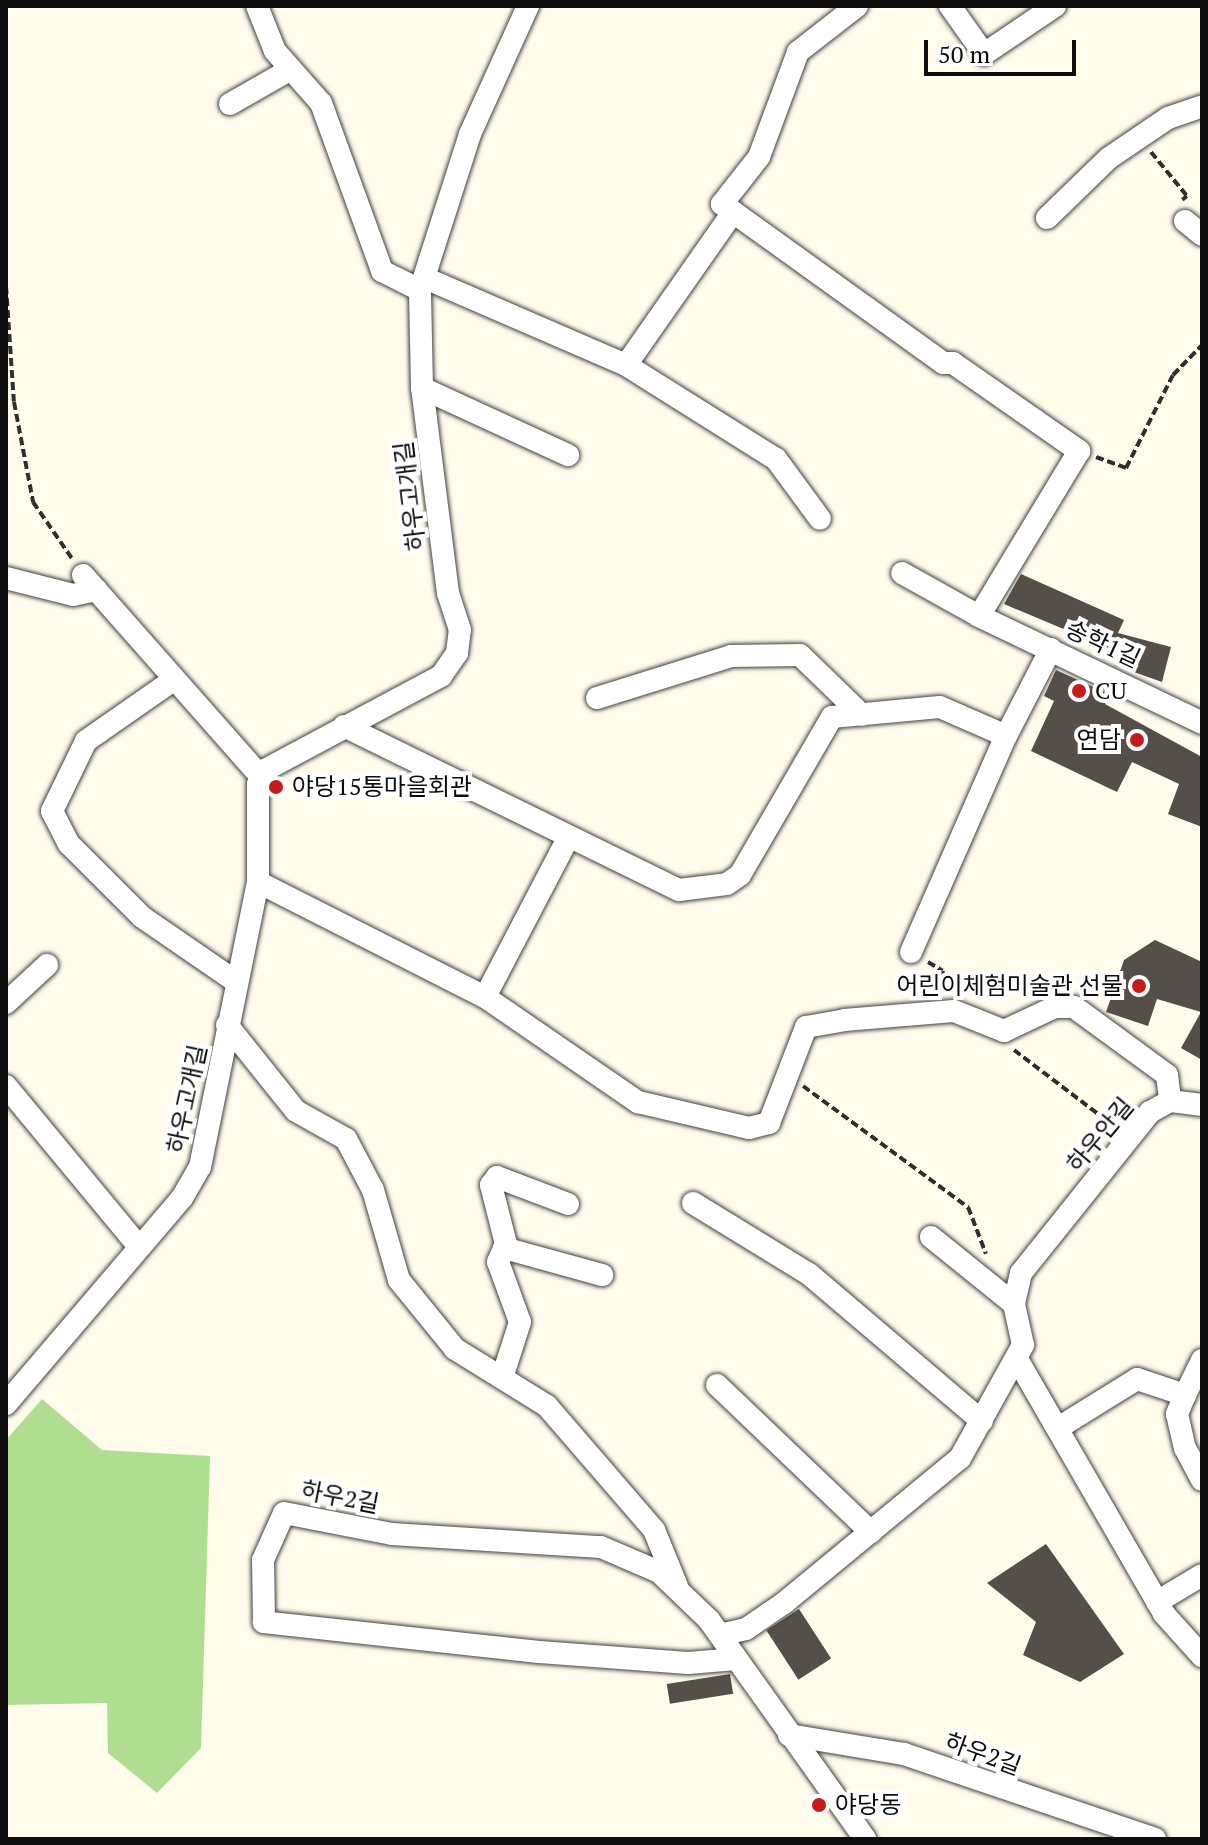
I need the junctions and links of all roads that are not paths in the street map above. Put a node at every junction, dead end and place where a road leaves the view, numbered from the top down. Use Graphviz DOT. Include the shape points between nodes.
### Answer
graph roads {
  1 [pos="257,6"];
  2 [pos="528,6"];
  3 [pos="857,6"];
  4 [pos="950,6"];
  5 [pos="1055,6"];
  6 [pos="291,69"];
  7 [pos="230,104"];
  8 [pos="1202,106"];
  9 [pos="733,212"];
  10 [pos="1047,218"];
  11 [pos="422,284"];
  12 [pos="626,365"];
  13 [pos="422,388"];
  14 [pos="568,455"];
  15 [pos="820,519"];
  16 [pos="902,573"];
  17 [pos="6,578"];
  18 [pos="979,616"];
  19 [pos="1051,649"];
  20 [pos="172,681"];
  21 [pos="597,698"];
  22 [pos="862,715"];
  23 [pos="1202,723"];
  24 [pos="344,726"];
  25 [pos="1006,736"];
  26 [pos="261,777"];
  27 [pos="568,838"];
  28 [pos="258,882"];
  29 [pos="911,952"];
  30 [pos="47,965"];
  31 [pos="235,981"];
  32 [pos="485,997"];
  33 [pos="6,1003"];
  34 [pos="227,1025"];
  35 [pos="6,1086"];
  36 [pos="1170,1101"];
  37 [pos="1202,1105"];
  38 [pos="693,1203"];
  39 [pos="568,1204"];
  40 [pos="931,1237"];
  41 [pos="139,1247"];
  42 [pos="504,1248"];
  43 [pos="602,1275"];
  44 [pos="1007,1299"];
  45 [pos="1017,1359"];
  46 [pos="1202,1360"];
  47 [pos="502,1378"];
  48 [pos="717,1385"];
  49 [pos="1185,1395"];
  50 [pos="6,1404"];
  51 [pos="982,1421"];
  52 [pos="1058,1428"];
  53 [pos="1202,1480"];
  54 [pos="871,1532"];
  55 [pos="1202,1575"];
  56 [pos="679,1591"];
  57 [pos="1157,1602"];
  58 [pos="720,1635"];
  59 [pos="1202,1656"];
  60 [pos="736,1659"];
  61 [pos="789,1735"];
  62 [pos="865,1839"];
  63 [pos="1155,1839"];
  1 -- 6 [label="street" via="275,51"];
  2 -- 11 [label="street, 하우고개길" via="470,134"];
  3 -- 9 [label="street" via="798,52 759,157 722,204"];
  4 -- 5 [label="street" via="984,54"];
  6 -- 7 [label="street"];
  6 -- 11 [label="street" via="321,103 382,271"];
  8 -- 10 [label="street" via="1139,138"];
  9 -- 12 [label="street"];
  9 -- 18 [label="street" via="1079,451"];
  11 -- 12 [label="street" via="499,307"];
  11 -- 13 [label="street, 하우고개길"];
  12 -- 15 [label="street" via="776,459"];
  13 -- 14 [label="street"];
  13 -- 24 [label="street, 하우고개길" via="448,593 460,630 457,653 441,676"];
  16 -- 18 [label="street, 송학1길"];
  17 -- 20 [label="street" via="73,595 89,582"];
  18 -- 19 [label="street, 송학1길"];
  19 -- 23 [label="street, 송학1길"];
  19 -- 25 [label="street"];
  20 -- 26 [label="street"];
  20 -- 31 [label="street" via="86,741 52,811 69,844 142,917"];
  21 -- 22 [label="street" via="731,656 800,655"];
  22 -- 25 [label="street" via="940,707"];
  22 -- 27 [label="street" via="832,717 740,875 727,884 679,890"];
  24 -- 26 [label="street, 하우고개길"];
  24 -- 27 [label="street"];
  25 -- 29 [label="street"];
  26 -- 28 [label="street, 하우고개길"];
  27 -- 32 [label="street"];
  28 -- 31 [label="street, 하우고개길"];
  28 -- 32 [label="street"];
  30 -- 33 [label="street"];
  31 -- 34 [label="street, 하우고개길"];
  32 -- 36 [label="street, 하우안길" via="638,1102 705,1122 749,1128 769,1123 806,1027 954,1011 1004,1031 1055,1007 1074,1007 1146,1054 1167,1075"];
  34 -- 41 [label="street, 하우고개길" via="200,1167"];
  34 -- 47 [label="street" via="296,1111 346,1139 373,1190 399,1280 455,1349"];
  35 -- 41 [label="street"];
  36 -- 37 [label="street"];
  36 -- 44 [label="street, 하우안길" via="1150,1112 1021,1273"];
  38 -- 51 [label="street" via="809,1274"];
  39 -- 42 [label="street" via="497,1177 491,1185"];
  40 -- 44 [label="street"];
  41 -- 50 [label="street, 하우고개길"];
  42 -- 43 [label="street"];
  42 -- 47 [label="street" via="498,1262 520,1322"];
  44 -- 45 [label="street" via="1023,1345"];
  45 -- 51 [label="street"];
  45 -- 52 [label="street"];
  46 -- 49 [label="street"];
  47 -- 56 [label="street" via="547,1406 654,1530"];
  48 -- 54 [label="street"];
  49 -- 52 [label="street" via="1137,1379"];
  49 -- 53 [label="street" via="1177,1414 1185,1448"];
  51 -- 54 [label="street" via="960,1458"];
  52 -- 57 [label="street"];
  54 -- 58 [label="street" via="746,1629"];
  55 -- 57 [label="street"];
  56 -- 58 [label="street, 하우2길"];
  56 -- 60 [label="street, 하우2길" via="659,1572 601,1547 407,1535 284,1513 263,1560 264,1622 539,1652 688,1663"];
  57 -- 59 [label="street"];
  58 -- 60 [label="street, 하우2길"];
  60 -- 61 [label="street, 하우2길"];
  61 -- 62 [label="street, 하우2길"];
  61 -- 63 [label="street, 하우2길" via="904,1754"];
}
